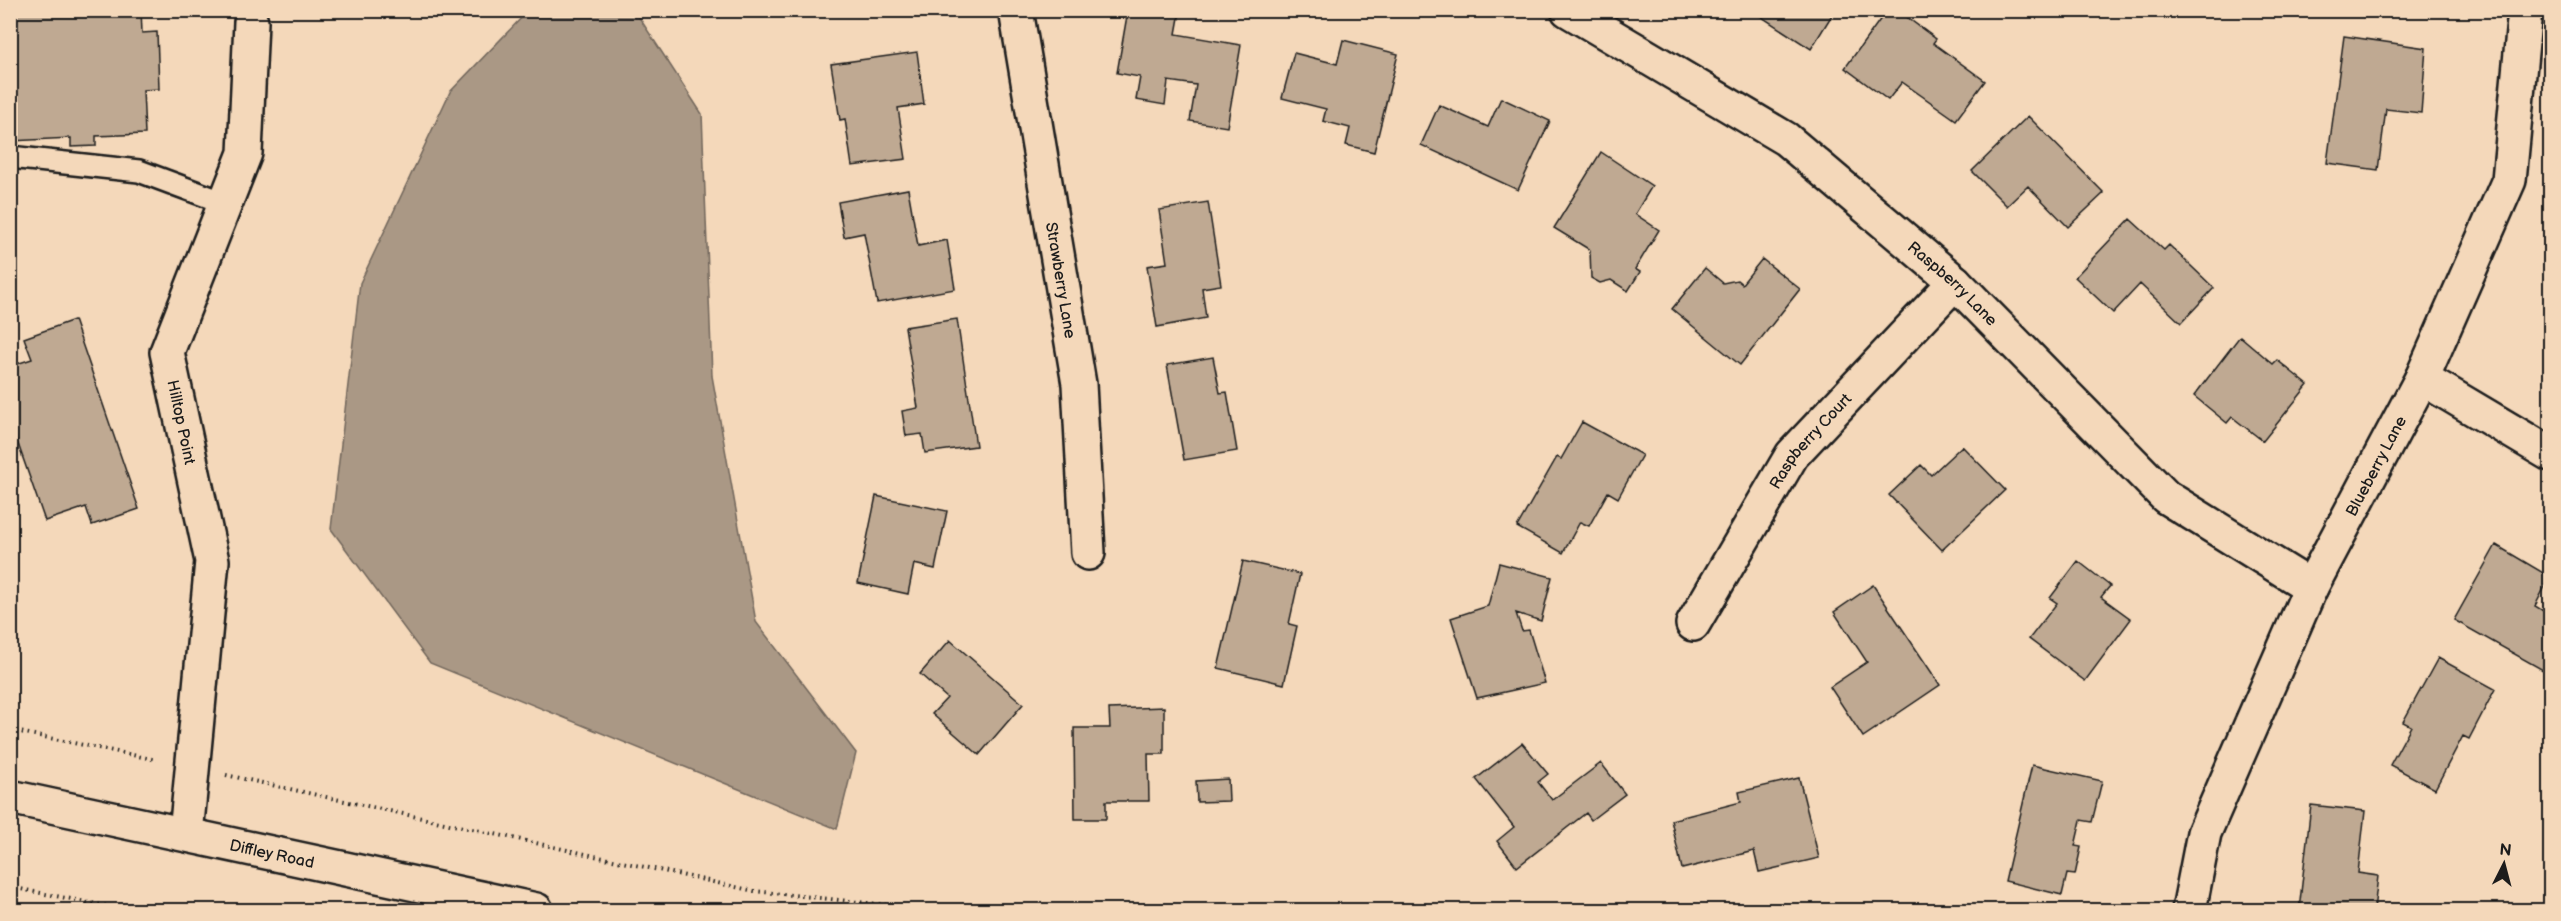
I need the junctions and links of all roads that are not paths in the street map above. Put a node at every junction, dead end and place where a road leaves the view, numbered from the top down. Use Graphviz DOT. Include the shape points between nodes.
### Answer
graph roads {
  1 [pos="1016,10"];
  2 [pos="1568,10"];
  3 [pos="2525,10"];
  4 [pos="251,22"];
  5 [pos="10,157"];
  6 [pos="225,203"];
  7 [pos="1955,282"];
  8 [pos="2422,378"];
  9 [pos="2550,454"];
  10 [pos="1088,553"];
  11 [pos="2311,587"];
  12 [pos="1693,624"];
  13 [pos="10,796"];
  14 [pos="186,834"];
  15 [pos="536,910"];
  16 [pos="2189,910"];
  1 -- 10 [label="street, Strawberry Lane" via="1079,384"];
  2 -- 7 [label="street, Raspberry Lane" via="1786,139"];
  3 -- 8 [label="street, Blueberry Lane" via="2509,180"];
  4 -- 6 [label="street, Hilltop Point" via="244,153"];
  5 -- 6 [label="lane" via="139,171"];
  6 -- 14 [label="street, Hilltop Point" via="167,352 212,561"];
  7 -- 11 [label="street, Raspberry Lane" via="2166,497"];
  7 -- 12 [label="street, Raspberry Court" via="1792,455"];
  8 -- 9 [label="street"];
  8 -- 11 [label="street, Blueberry Lane"];
  11 -- 16 [label="street, Blueberry Lane" via="2204,833"];
  13 -- 14 [label="street, Diffley Road"];
  14 -- 15 [label="street, Diffley Road"];
}
